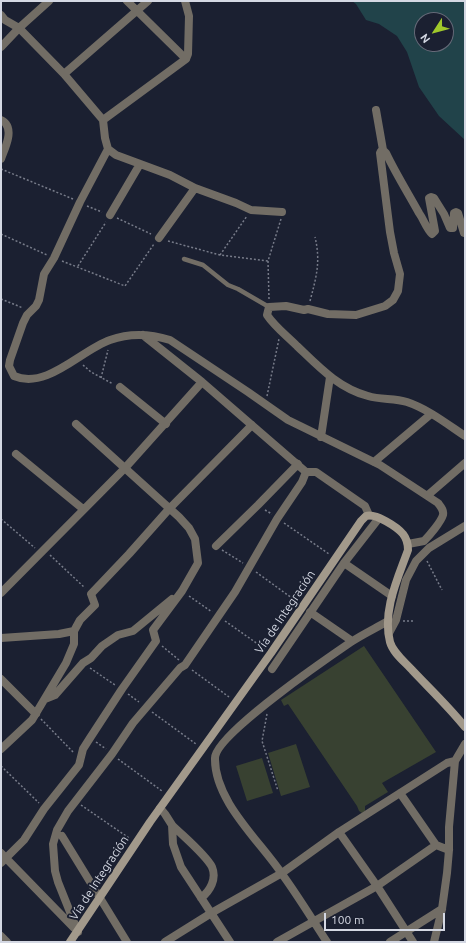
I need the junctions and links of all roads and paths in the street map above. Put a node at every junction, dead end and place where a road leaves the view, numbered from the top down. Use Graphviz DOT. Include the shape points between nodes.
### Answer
graph roads {
  1 [pos="49,1"];
  2 [pos="127,1"];
  3 [pos="148,1"];
  4 [pos="185,1"];
  5 [pos="136,11"];
  6 [pos="1,15"];
  7 [pos="19,28"];
  8 [pos="1,47"];
  9 [pos="186,60"];
  10 [pos="64,74"];
  11 [pos="376,110"];
  12 [pos="1,120"];
  13 [pos="103,120"];
  14 [pos="108,150"];
  15 [pos="383,150"];
  16 [pos="1,159"];
  17 [pos="140,164"];
  18 [pos="1,168"];
  19 [pos="195,188"];
  20 [pos="80,202"];
  21 [pos="251,210"];
  22 [pos="282,212"];
  23 [pos="110,215"];
  24 [pos="464,233"];
  25 [pos="1,234"];
  26 [pos="159,238"];
  27 [pos="315,238"];
  28 [pos="220,255"];
  29 [pos="54,258"];
  30 [pos="184,259"];
  31 [pos="268,261"];
  32 [pos="78,266"];
  33 [pos="1,299"];
  34 [pos="269,307"];
  35 [pos="308,309"];
  36 [pos="30,311"];
  37 [pos="280,331"];
  38 [pos="142,335"];
  39 [pos="116,338"];
  40 [pos="77,359"];
  41 [pos="330,377"];
  42 [pos="101,378"];
  43 [pos="202,382"];
  44 [pos="120,387"];
  45 [pos="265,404"];
  46 [pos="431,414"];
  47 [pos="76,424"];
  48 [pos="166,424"];
  49 [pos="252,425"];
  50 [pos="465,436"];
  51 [pos="321,437"];
  52 [pos="16,454"];
  53 [pos="374,462"];
  54 [pos="465,463"];
  55 [pos="298,464"];
  56 [pos="125,468"];
  57 [pos="306,472"];
  58 [pos="428,495"];
  59 [pos="258,505"];
  60 [pos="83,509"];
  61 [pos="169,509"];
  62 [pos="369,515"];
  63 [pos="379,518"];
  64 [pos="1,519"];
  65 [pos="277,519"];
  66 [pos="465,526"];
  67 [pos="408,544"];
  68 [pos="216,546"];
  69 [pos="43,551"];
  70 [pos="424,554"];
  71 [pos="336,559"];
  72 [pos="344,563"];
  73 [pos="249,567"];
  74 [pos="442,590"];
  75 [pos="182,591"];
  76 [pos="1,594"];
  77 [pos="91,594"];
  78 [pos="392,596"];
  79 [pos="303,606"];
  80 [pos="310,612"];
  81 [pos="218,616"];
  82 [pos="388,621"];
  83 [pos="74,631"];
  84 [pos="389,633"];
  85 [pos="1,638"];
  86 [pos="352,641"];
  87 [pos="156,642"];
  88 [pos="271,653"];
  89 [pos="185,665"];
  90 [pos="272,670"];
  91 [pos="1,679"];
  92 [pos="44,699"];
  93 [pos="236,701"];
  94 [pos="36,714"];
  95 [pos="267,714"];
  96 [pos="465,727"];
  97 [pos="90,738"];
  98 [pos="1,749"];
  99 [pos="464,750"];
  100 [pos="112,754"];
  101 [pos="80,760"];
  102 [pos="456,761"];
  103 [pos="1,766"];
  104 [pos="278,791"];
  105 [pos="400,793"];
  106 [pos="168,796"];
  107 [pos="75,802"];
  108 [pos="160,808"];
  109 [pos="44,809"];
  110 [pos="172,825"];
  111 [pos="339,832"];
  112 [pos="62,836"];
  113 [pos="136,842"];
  114 [pos="436,845"];
  115 [pos="449,850"];
  116 [pos="3,858"];
  117 [pos="282,873"];
  118 [pos="377,886"];
  119 [pos="101,898"];
  120 [pos="201,898"];
  121 [pos="442,909"];
  122 [pos="211,914"];
  123 [pos="314,922"];
  124 [pos="407,931"];
  125 [pos="78,932"];
  126 [pos="1,936"];
  127 [pos="7,942"];
  128 [pos="70,942"];
  129 [pos="127,942"];
  130 [pos="165,942"];
  131 [pos="230,942"];
  132 [pos="277,942"];
  133 [pos="327,942"];
  134 [pos="390,942"];
  135 [pos="413,942"];
  136 [pos="434,942"];
  1 -- 7 [label="street"];
  2 -- 5 [label="street"];
  3 -- 5 [label="street"];
  4 -- 9 [label="street" via="189,16"];
  5 -- 9 [label="street"];
  5 -- 10 [label="street"];
  6 -- 7 [label="street"];
  7 -- 8 [label="street"];
  7 -- 10 [label="street"];
  9 -- 13 [label="street"];
  10 -- 13 [label="street"];
  11 -- 15 [label="street"];
  12 -- 16 [label="street" via="6,124 8,131 7,144"];
  13 -- 14 [label="street"];
  14 -- 17 [label="street"];
  14 -- 20 [label="street"];
  15 -- 24 [label="street" via="431,233 435,232 429,198 431,197 444,214 450,228 453,228 454,213 458,214"];
  15 -- 35 [label="street" via="380,153 390,226 400,274 398,291 386,306 356,314 328,314"];
  17 -- 19 [label="street"];
  17 -- 23 [label="street"];
  18 -- 20 [label="path"];
  19 -- 21 [label="street"];
  19 -- 26 [label="street"];
  20 -- 23 [label="path"];
  20 -- 29 [label="street"];
  21 -- 22 [label="street"];
  21 -- 28 [label="path"];
  22 -- 31 [label="path"];
  23 -- 26 [label="path"];
  23 -- 32 [label="path"];
  25 -- 29 [label="path"];
  26 -- 28 [label="path"];
  26 -- 32 [label="path" via="125,286"];
  27 -- 35 [label="path" via="318,253 317,274"];
  28 -- 31 [label="path"];
  29 -- 32 [label="path"];
  29 -- 36 [label="street" via="44,274 39,300"];
  30 -- 34 [label="lane" via="203,265 228,285"];
  31 -- 34 [label="path"];
  33 -- 36 [label="path"];
  34 -- 35 [label="street"];
  34 -- 37 [label="street" via="267,315"];
  36 -- 40 [label="street" via="10,360 9,366 14,376 29,380 64,368"];
  37 -- 41 [label="street"];
  37 -- 45 [label="path"];
  38 -- 39 [label="street"];
  38 -- 43 [label="street"];
  38 -- 45 [label="street" via="170,340"];
  39 -- 40 [label="street"];
  39 -- 42 [label="path" via="109,349"];
  40 -- 42 [label="path" via="90,372"];
  41 -- 46 [label="street" via="369,397 408,402"];
  41 -- 51 [label="street"];
  42 -- 44 [label="path"];
  43 -- 48 [label="street"];
  43 -- 49 [label="street"];
  44 -- 48 [label="street"];
  45 -- 51 [label="street" via="288,420"];
  46 -- 50 [label="street"];
  46 -- 53 [label="street"];
  47 -- 56 [label="street"];
  48 -- 56 [label="street"];
  49 -- 55 [label="street"];
  49 -- 61 [label="street"];
  51 -- 53 [label="street"];
  52 -- 60 [label="street"];
  53 -- 58 [label="street"];
  54 -- 58 [label="street"];
  55 -- 57 [label="street"];
  55 -- 59 [label="street"];
  56 -- 60 [label="street"];
  56 -- 61 [label="street"];
  57 -- 62 [label="street" via="316,472 365,506"];
  57 -- 65 [label="street"];
  58 -- 67 [label="street" via="438,503 443,515 424,541"];
  59 -- 65 [label="path"];
  59 -- 68 [label="street"];
  60 -- 69 [label="street"];
  61 -- 75 [label="street" via="189,528 197,552 198,563"];
  61 -- 77 [label="street"];
  62 -- 63 [label="main road"];
  62 -- 71 [label="main road, Vía de Integración" via="361,521"];
  63 -- 67 [label="main road" via="401,532"];
  63 -- 72 [label="street"];
  64 -- 69 [label="path"];
  65 -- 71 [label="path"];
  65 -- 73 [label="street"];
  66 -- 70 [label="street" via="435,544"];
  67 -- 78 [label="main road"];
  68 -- 73 [label="path"];
  69 -- 76 [label="street"];
  69 -- 77 [label="path"];
  70 -- 74 [label="path"];
  70 -- 84 [label="street" via="416,561 406,580 396,620"];
  71 -- 79 [label="main road, Vía de Integración"];
  72 -- 78 [label="street"];
  72 -- 80 [label="street"];
  73 -- 79 [label="path"];
  73 -- 81 [label="street"];
  75 -- 81 [label="path"];
  75 -- 87 [label="street" via="153,630"];
  75 -- 92 [label="street" via="133,631 118,635 102,646 92,658 82,663 55,694"];
  77 -- 83 [label="street" via="95,605 80,620"];
  78 -- 82 [label="main road"];
  79 -- 88 [label="main road, Vía de Integración"];
  80 -- 86 [label="street"];
  80 -- 90 [label="street"];
  81 -- 88 [label="path"];
  81 -- 89 [label="street"];
  82 -- 84 [label="main road"];
  82 -- 86 [label="street"];
  83 -- 85 [label="street"];
  83 -- 92 [label="street" via="74,644 66,663"];
  84 -- 96 [label="main road" via="394,649"];
  86 -- 117 [label="street" via="241,724 215,756 216,769 225,795 240,820"];
  87 -- 89 [label="path"];
  87 -- 97 [label="street"];
  88 -- 93 [label="main road, Vía de Integración"];
  89 -- 93 [label="path"];
  89 -- 100 [label="street" via="133,723"];
  91 -- 94 [label="street"];
  92 -- 94 [label="street"];
  93 -- 106 [label="main road, Vía de Integración"];
  94 -- 98 [label="street"];
  94 -- 101 [label="path"];
  95 -- 104 [label="path" via="262,741"];
  97 -- 100 [label="path"];
  97 -- 101 [label="street"];
  99 -- 102 [label="street"];
  100 -- 106 [label="path"];
  100 -- 107 [label="street"];
  101 -- 109 [label="street" via="79,765"];
  102 -- 105 [label="street" via="447,763"];
  102 -- 115 [label="street"];
  103 -- 109 [label="path"];
  105 -- 111 [label="street"];
  105 -- 114 [label="street"];
  106 -- 108 [label="main road, Vía de Integración"];
  107 -- 113 [label="path"];
  107 -- 125 [label="street" via="57,830 53,844 58,882"];
  108 -- 110 [label="street"];
  108 -- 113 [label="main road, Vía de Integración"];
  109 -- 116 [label="street" via="24,840"];
  110 -- 120 [label="street" via="173,844 181,867"];
  110 -- 120 [label="street" via="212,868 212,886"];
  111 -- 117 [label="street"];
  111 -- 118 [label="street"];
  112 -- 119 [label="street"];
  113 -- 119 [label="main road, Vía de Integración"];
  114 -- 115 [label="street"];
  114 -- 118 [label="street"];
  115 -- 121 [label="street"];
  116 -- 125 [label="street"];
  117 -- 122 [label="street"];
  117 -- 123 [label="street"];
  118 -- 123 [label="street"];
  118 -- 124 [label="street"];
  119 -- 125 [label="main road, Vía de Integración"];
  119 -- 129 [label="street"];
  120 -- 122 [label="street"];
  121 -- 124 [label="street"];
  121 -- 136 [label="street"];
  122 -- 130 [label="street"];
  122 -- 131 [label="street"];
  123 -- 132 [label="street"];
  123 -- 133 [label="street"];
  124 -- 134 [label="street"];
  124 -- 135 [label="street"];
  125 -- 128 [label="main road, Vía de Integración"];
  126 -- 127 [label="street"];
}
